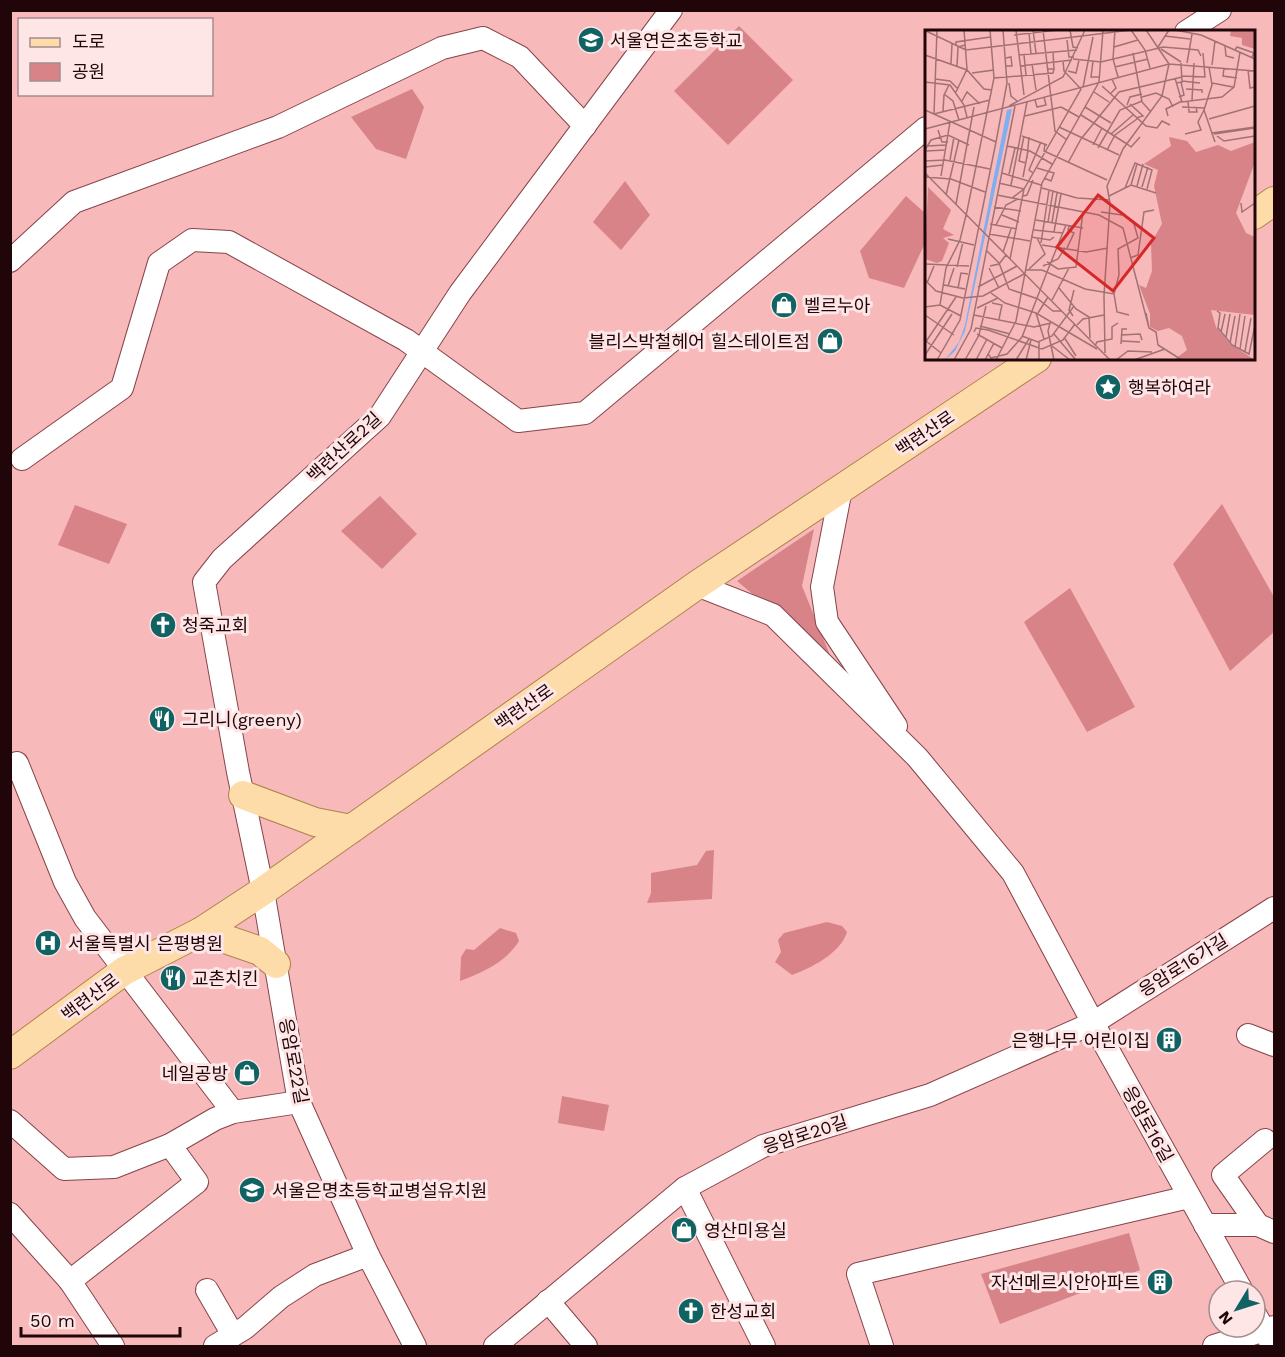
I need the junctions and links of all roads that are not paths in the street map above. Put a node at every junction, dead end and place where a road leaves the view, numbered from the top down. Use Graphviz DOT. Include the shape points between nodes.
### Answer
graph roads {
  1 [pos="671,10"];
  2 [pos="1220,10"];
  3 [pos="1189,30"];
  4 [pos="585,126"];
  5 [pos="925,130"];
  6 [pos="1275,201"];
  7 [pos="1255,214"];
  8 [pos="10,261"];
  9 [pos="422,351"];
  10 [pos="1034,360"];
  11 [pos="22,459"];
  12 [pos="841,489"];
  13 [pos="697,585"];
  14 [pos="917,757"];
  15 [pos="17,762"];
  16 [pos="243,795"];
  17 [pos="351,829"];
  18 [pos="263,891"];
  19 [pos="1275,908"];
  20 [pos="202,931"];
  21 [pos="276,963"];
  22 [pos="124,971"];
  23 [pos="1092,1023"];
  24 [pos="1248,1035"];
  25 [pos="1275,1045"];
  26 [pos="10,1055"];
  27 [pos="299,1102"];
  28 [pos="233,1112"];
  29 [pos="10,1121"];
  30 [pos="1265,1140"];
  31 [pos="170,1145"];
  32 [pos="686,1188"];
  33 [pos="1189,1197"];
  34 [pos="10,1214"];
  35 [pos="1204,1225"];
  36 [pos="1266,1229"];
  37 [pos="368,1255"];
  38 [pos="1235,1279"];
  39 [pos="70,1281"];
  40 [pos="207,1290"];
  41 [pos="548,1301"];
  42 [pos="1239,1339"];
  43 [pos="224,1341"];
  44 [pos="113,1347"];
  45 [pos="415,1347"];
  46 [pos="495,1347"];
  47 [pos="586,1347"];
  48 [pos="764,1347"];
  49 [pos="882,1347"];
  50 [pos="1215,1347"];
  1 -- 4 [label="street, 백련산로2길"];
  2 -- 3 [label="street"];
  4 -- 8 [label="street" via="520,57 483,38 442,48 278,127 74,202"];
  4 -- 9 [label="street, 백련산로2길" via="460,293"];
  5 -- 9 [label="street" via="585,413 518,421"];
  6 -- 7 [label="main road"];
  9 -- 11 [label="street" via="229,242 192,240 159,263 122,388"];
  9 -- 16 [label="street, 백련산로2길" via="380,416 222,559 204,582"];
  10 -- 12 [label="main road, 백련산로"];
  12 -- 13 [label="main road, 백련산로"];
  12 -- 14 [label="street" via="822,587 827,622"];
  13 -- 14 [label="street" via="773,615"];
  13 -- 17 [label="main road, 백련산로"];
  14 -- 23 [label="street, 응암로16길" via="1013,873"];
  15 -- 22 [label="street" via="65,882 85,918"];
  16 -- 17 [label="main road" via="315,822"];
  16 -- 18 [label="street, 백련산로2길"];
  17 -- 18 [label="main road, 백련산로"];
  18 -- 20 [label="main road, 백련산로"];
  18 -- 21 [label="street, 응암로22길"];
  19 -- 23 [label="street, 응암로16가길"];
  20 -- 21 [label="main road" via="260,951"];
  20 -- 22 [label="main road, 백련산로"];
  21 -- 27 [label="street, 응암로22길"];
  22 -- 26 [label="main road, 백련산로"];
  22 -- 28 [label="street"];
  23 -- 32 [label="street, 응암로20길" via="930,1095 763,1146"];
  23 -- 33 [label="street, 응암로16길"];
  24 -- 25 [label="street"];
  27 -- 28 [label="street"];
  27 -- 37 [label="street, 응암로22길"];
  28 -- 31 [label="street"];
  29 -- 31 [label="street" via="64,1169 114,1167"];
  30 -- 36 [label="street" via="1223,1175"];
  31 -- 39 [label="street" via="197,1182"];
  32 -- 41 [label="street"];
  32 -- 48 [label="street"];
  33 -- 35 [label="street, 응암로16길"];
  33 -- 49 [label="street" via="858,1274"];
  34 -- 39 [label="street"];
  35 -- 36 [label="street"];
  35 -- 38 [label="street, 응암로16길"];
  37 -- 43 [label="street" via="315,1275"];
  37 -- 45 [label="street, 응암로22길"];
  39 -- 44 [label="street"];
  40 -- 43 [label="street"];
  41 -- 46 [label="street"];
  41 -- 47 [label="street"];
  42 -- 50 [label="street"];
}
